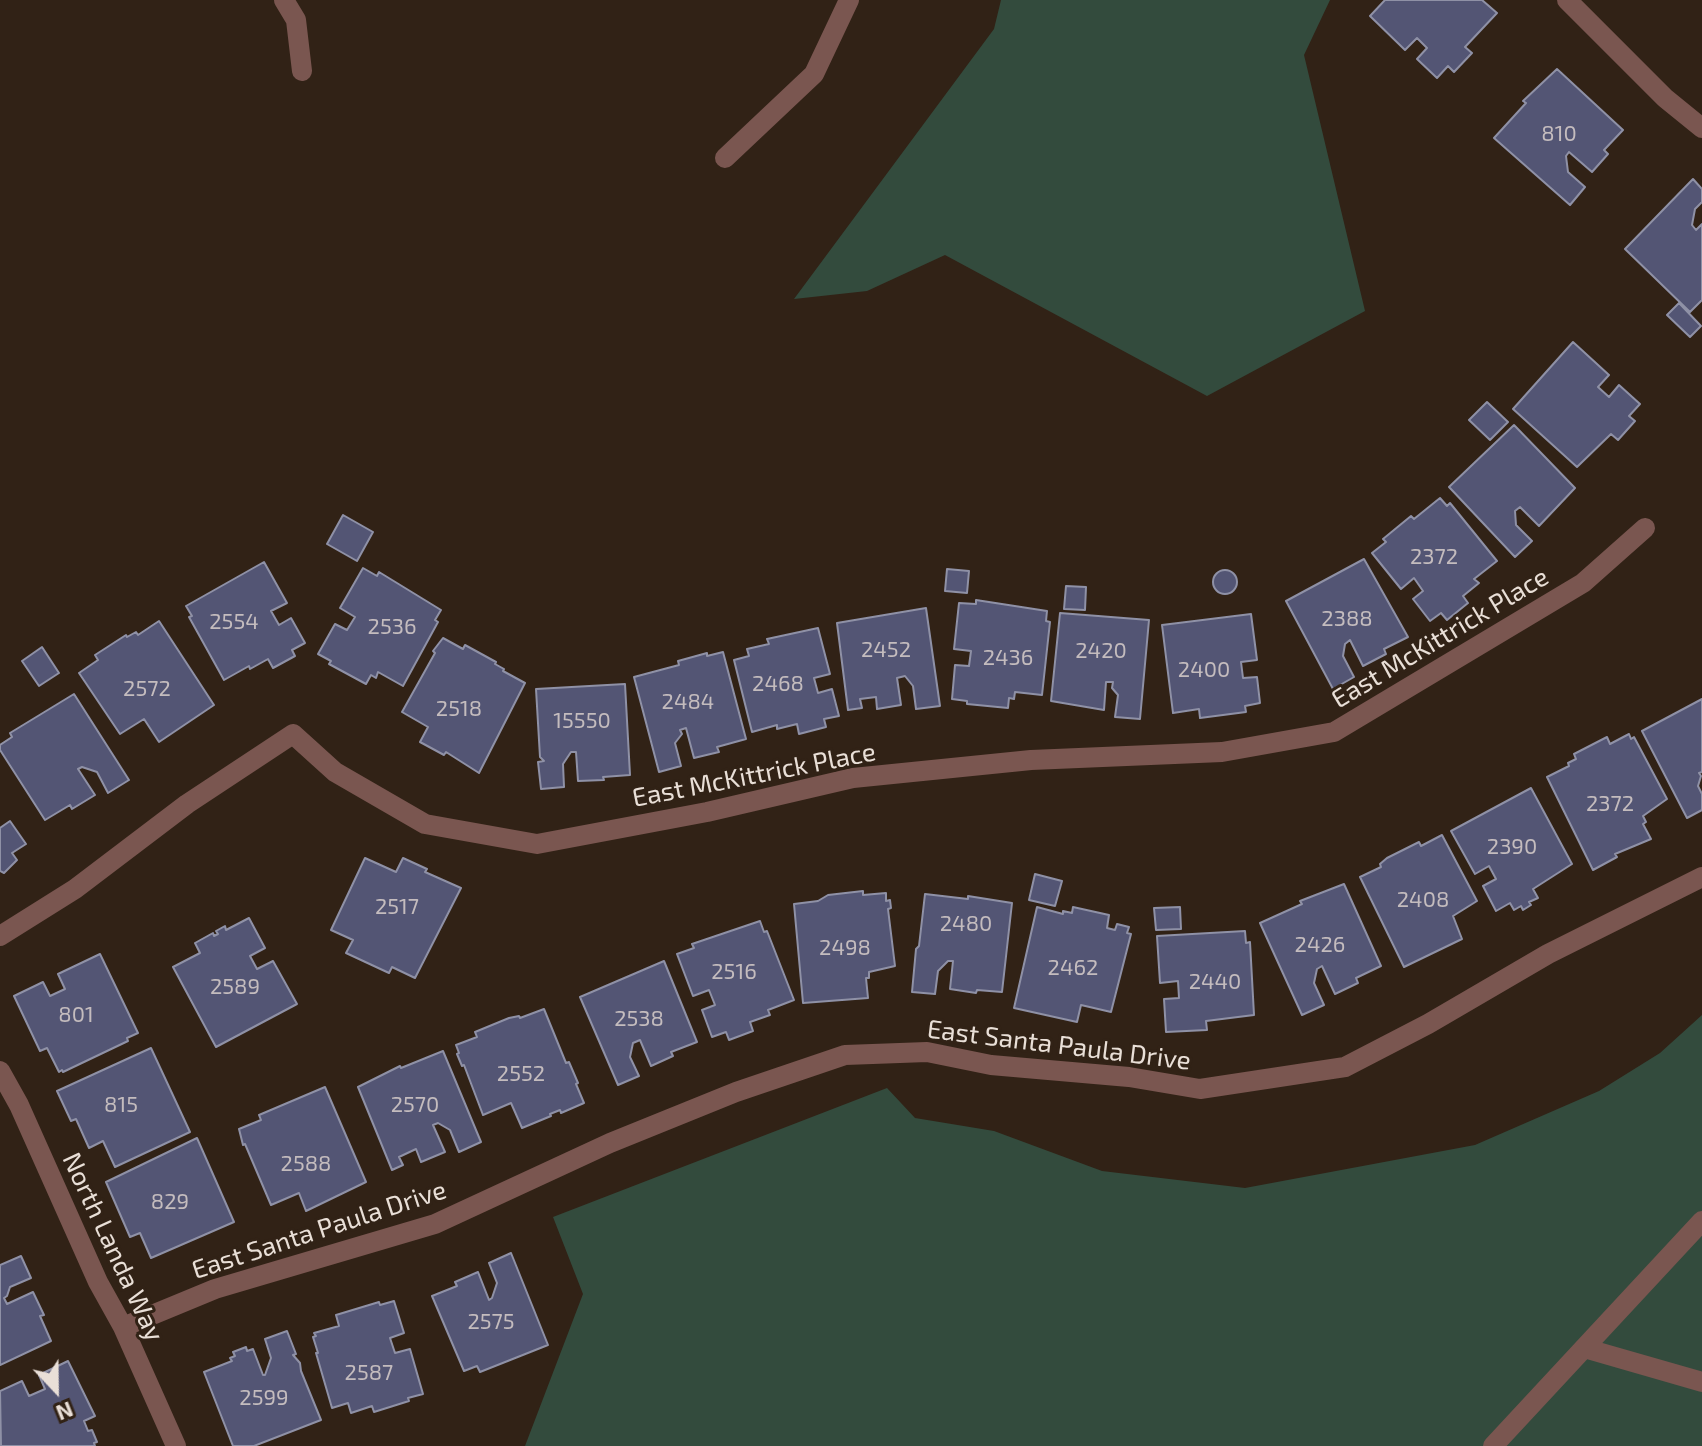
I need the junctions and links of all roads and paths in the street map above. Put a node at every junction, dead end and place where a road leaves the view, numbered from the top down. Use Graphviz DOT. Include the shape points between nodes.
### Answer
graph roads {
  1 [pos="284,0"];
  2 [pos="849,0"];
  3 [pos="1567,0"];
  4 [pos="302,71"];
  5 [pos="1702,128"];
  6 [pos="725,158"];
  7 [pos="1645,528"];
  8 [pos="1702,877"];
  9 [pos="0,936"];
  10 [pos="0,1071"];
  11 [pos="1702,1221"];
  12 [pos="123,1327"];
  13 [pos="1584,1348"];
  14 [pos="1702,1382"];
  15 [pos="176,1446"];
  16 [pos="1493,1446"];
  1 -- 4 [label="street" via="296,20"];
  2 -- 6 [label="street" via="814,74"];
  3 -- 5 [label="street"];
  7 -- 9 [label="street, East McKittrick Place" via="1583,583 1334,732 1222,752 1031,760 853,778 537,844 425,824 335,772 293,734"];
  8 -- 12 [label="street, East Santa Paula Drive" via="1548,954 1345,1067 1200,1089 991,1065 927,1052 845,1055 610,1143 435,1224 215,1289"];
  10 -- 12 [label="street, North Landa Way"];
  11 -- 13 [label="street"];
  12 -- 15 [label="street, North Landa Way"];
  13 -- 14 [label="street"];
  13 -- 16 [label="street"];
}
